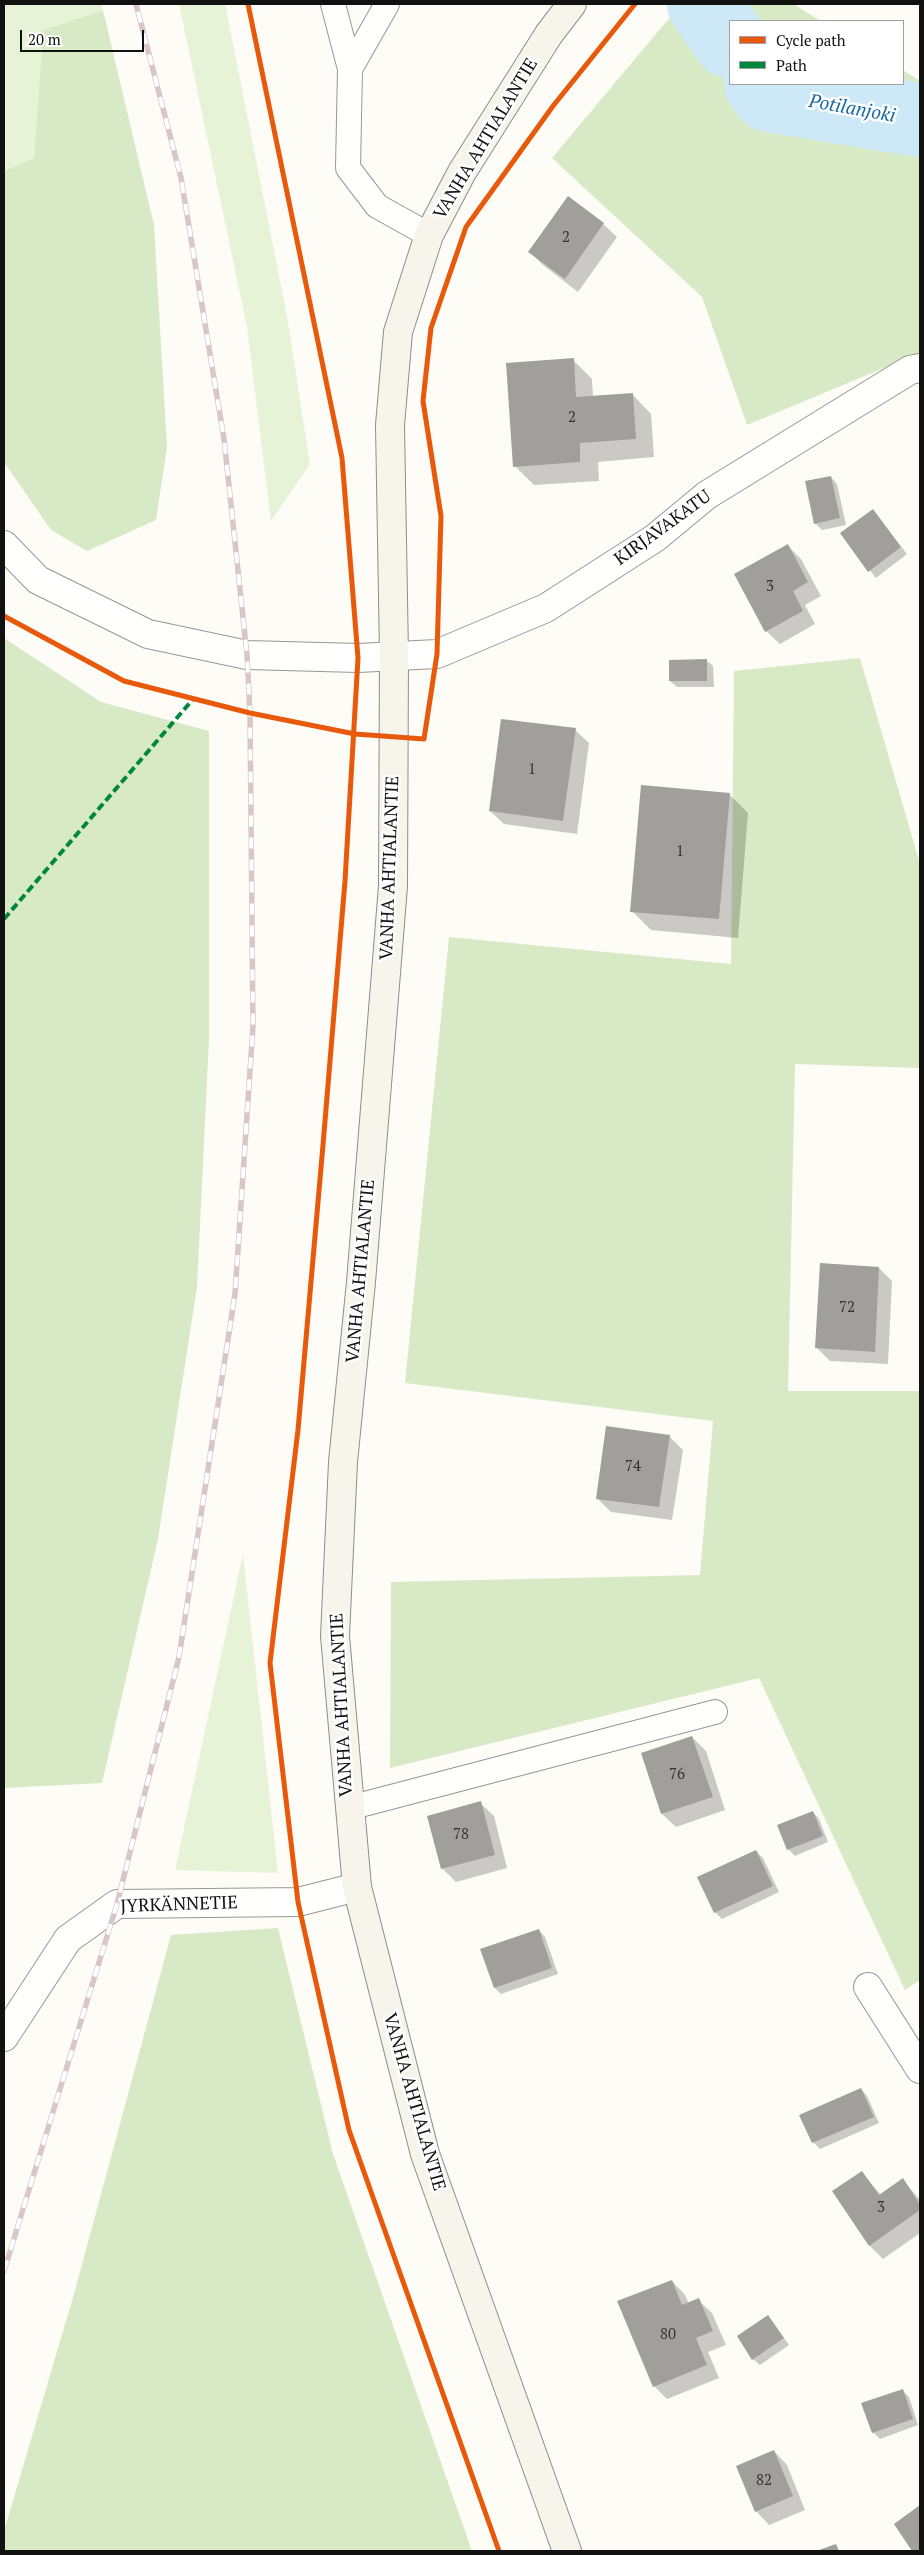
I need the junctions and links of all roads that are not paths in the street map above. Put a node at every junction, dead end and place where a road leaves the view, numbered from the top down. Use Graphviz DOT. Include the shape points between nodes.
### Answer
graph roads {
  1 [pos="333,4"];
  2 [pos="387,4"];
  3 [pos="572,4"];
  4 [pos="350,69"];
  5 [pos="429,234"];
  6 [pos="920,368"];
  7 [pos="4,545"];
  8 [pos="394,655"];
  9 [pos="715,1712"];
  10 [pos="348,1808"];
  11 [pos="357,1887"];
  12 [pos="868,1988"];
  13 [pos="4,2037"];
  14 [pos="920,2069"];
  15 [pos="566,2551"];
  1 -- 4 [label="lane"];
  2 -- 4 [label="lane"];
  3 -- 5 [label="street, VANHA AHTIALANTIE" via="549,34 462,172"];
  4 -- 5 [label="lane" via="348,168 377,206"];
  5 -- 8 [label="street, VANHA AHTIALANTIE" via="398,332 390,425"];
  6 -- 8 [label="street, KIRJAVAKATU" via="910,370 706,495 655,538 546,608 437,654"];
  7 -- 8 [label="street, KIRJAVAKATU" via="38,580 148,634 247,655 358,658"];
  8 -- 10 [label="street, VANHA AHTIALANTIE" via="393,886 343,1462 335,1636"];
  9 -- 10 [label="lane"];
  10 -- 11 [label="street, VANHA AHTIALANTIE"];
  11 -- 13 [label="street, JYRKÄNNETIE" via="298,1902 117,1904 68,1939"];
  11 -- 15 [label="street, VANHA AHTIALANTIE" via="425,2154"];
  12 -- 14 [label="street"];
}
